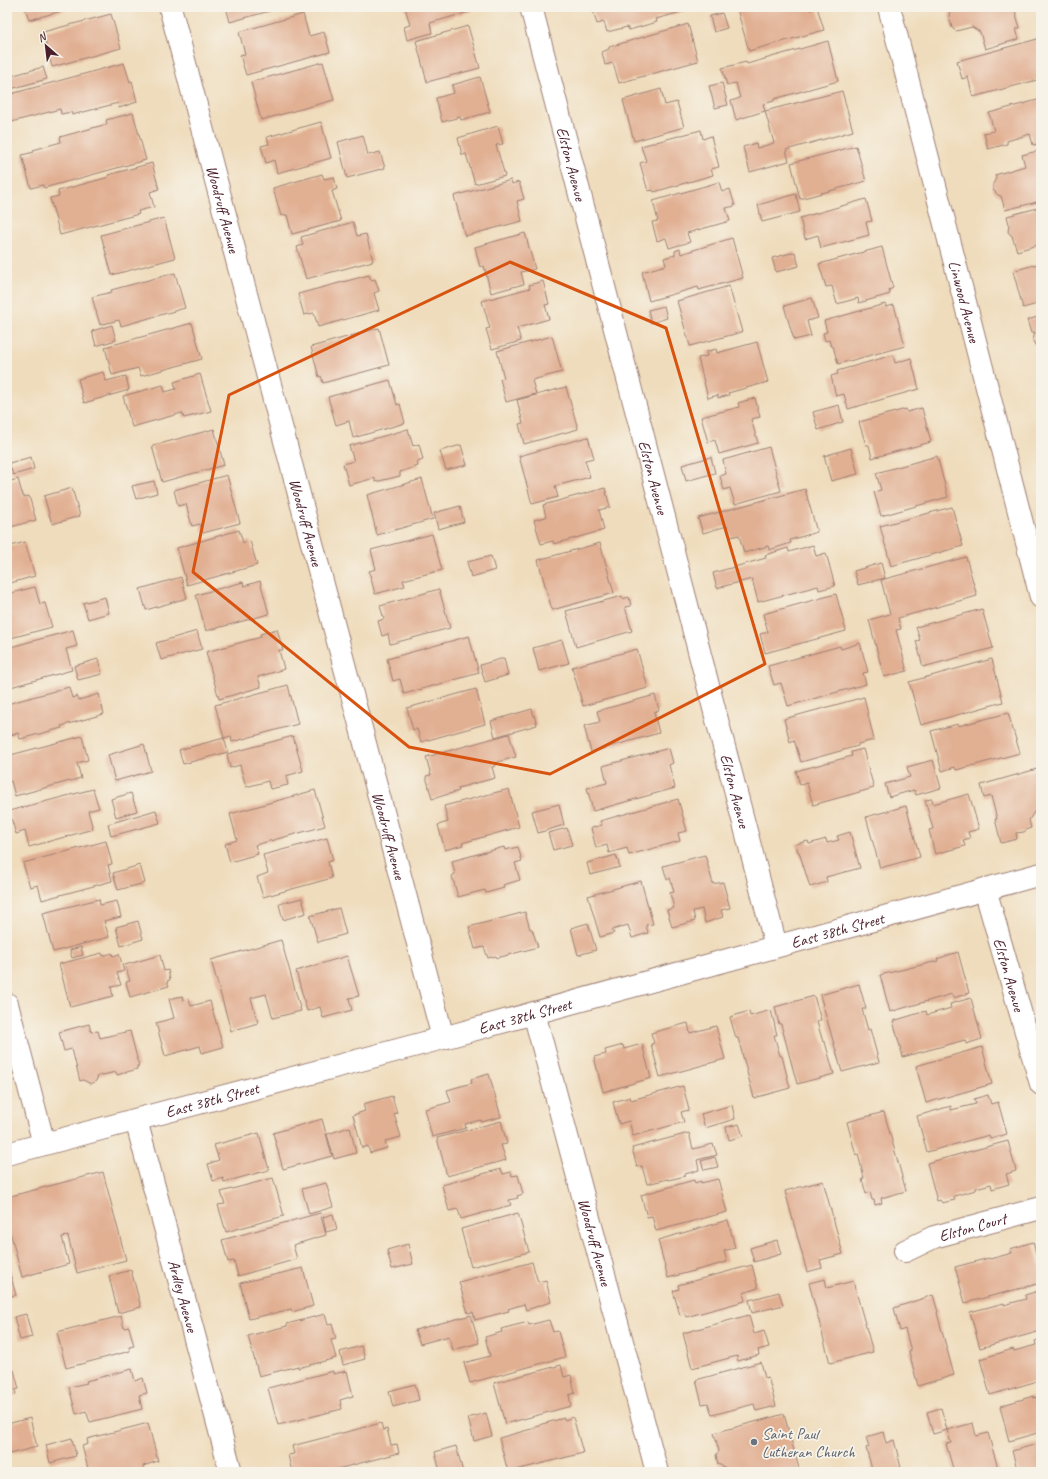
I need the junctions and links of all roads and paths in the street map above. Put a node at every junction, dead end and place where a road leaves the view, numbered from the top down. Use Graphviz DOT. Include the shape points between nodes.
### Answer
graph roads {
  1 [pos="170,7"];
  2 [pos="531,7"];
  3 [pos="889,7"];
  4 [pos="1041,597"];
  5 [pos="1041,874"];
  6 [pos="985,889"];
  7 [pos="776,946"];
  8 [pos="7,1004"];
  9 [pos="534,1013"];
  10 [pos="443,1038"];
  11 [pos="1041,1084"];
  12 [pos="136,1120"];
  13 [pos="44,1144"];
  14 [pos="7,1154"];
  15 [pos="1041,1208"];
  16 [pos="905,1251"];
  17 [pos="231,1472"];
  18 [pos="657,1472"];
  1 -- 10 [label="street, Woodruff Avenue"];
  2 -- 7 [label="street, Elston Avenue"];
  3 -- 4 [label="street, Linwood Avenue"];
  5 -- 6 [label="street, East 38th Street"];
  6 -- 7 [label="street, East 38th Street"];
  6 -- 11 [label="street, Elston Avenue"];
  7 -- 9 [label="street, East 38th Street"];
  8 -- 13 [label="street"];
  9 -- 10 [label="street, East 38th Street"];
  9 -- 18 [label="street, Woodruff Avenue"];
  10 -- 12 [label="street, East 38th Street"];
  12 -- 13 [label="street, East 38th Street"];
  12 -- 17 [label="street, Ardley Avenue"];
  13 -- 14 [label="street, East 38th Street"];
  15 -- 16 [label="street, Elston Court" via="934,1237"];
}
